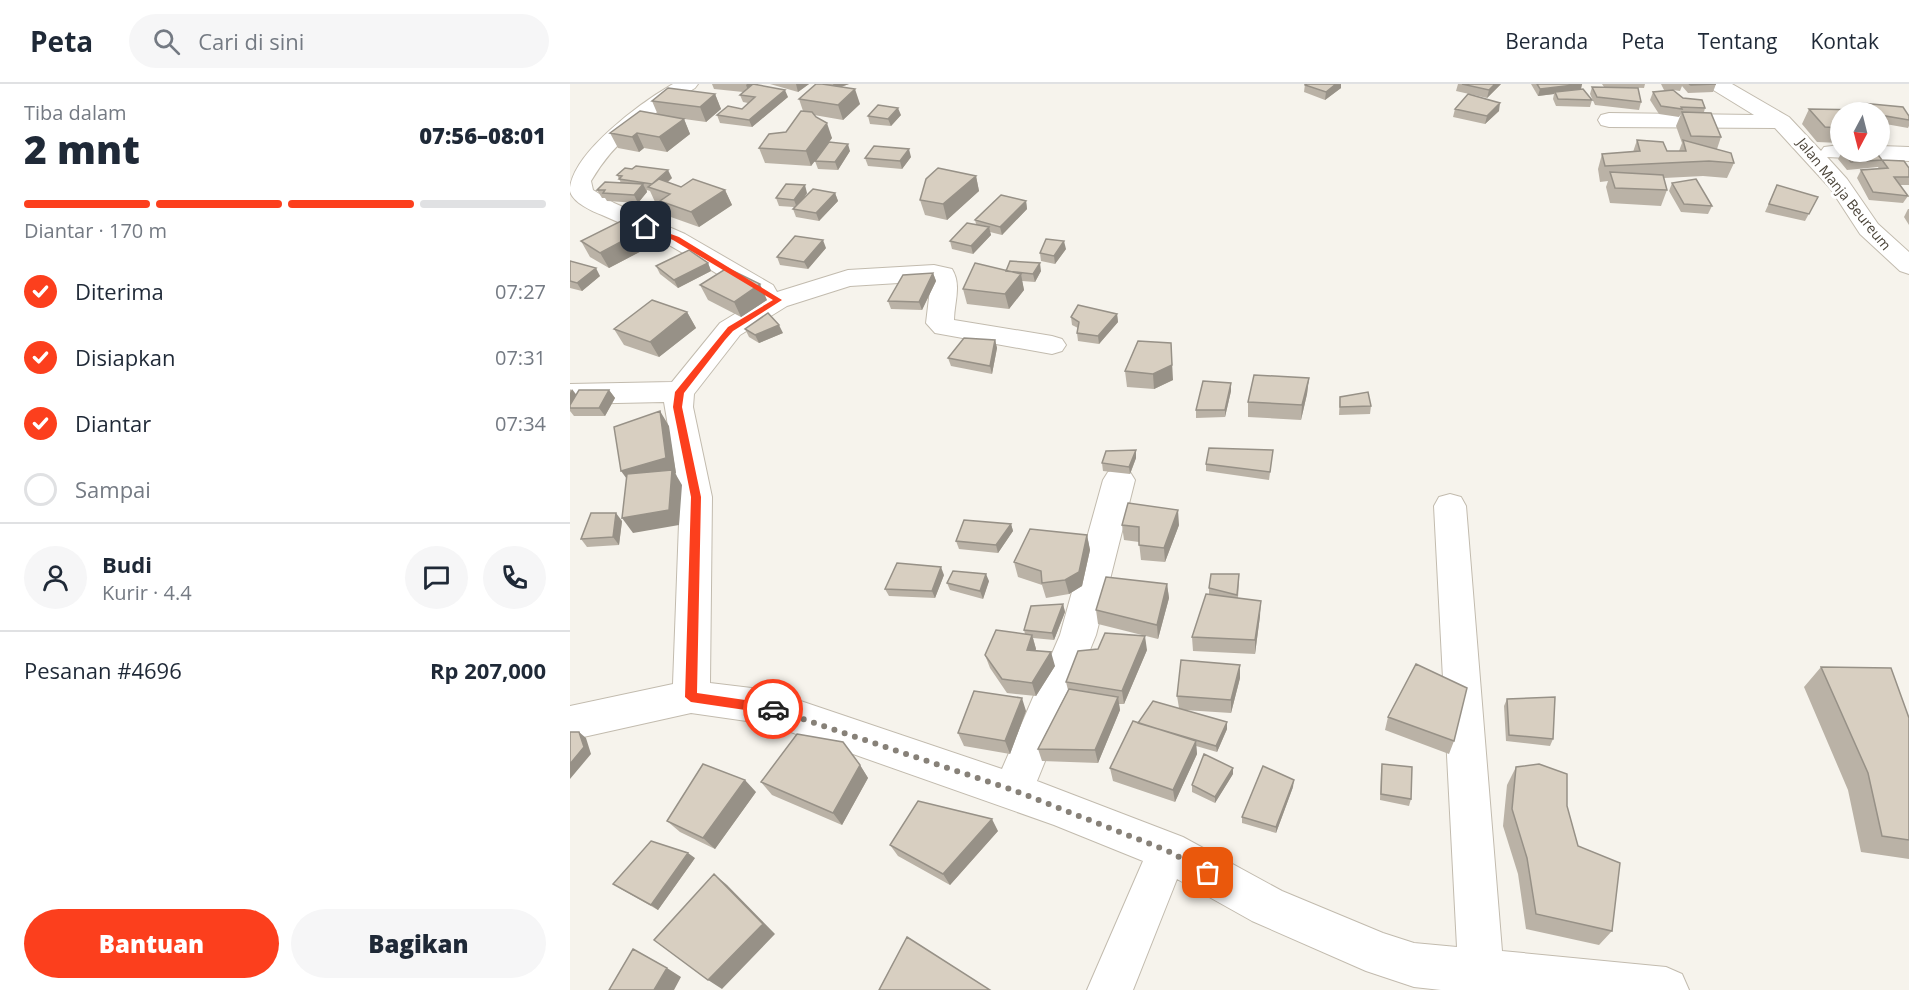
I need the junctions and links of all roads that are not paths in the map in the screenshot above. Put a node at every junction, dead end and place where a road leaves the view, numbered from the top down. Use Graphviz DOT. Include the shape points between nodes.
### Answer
graph roads {
  1 [pos="687,84"];
  2 [pos="1717,84"];
  3 [pos="1609,120"];
  4 [pos="1782,122"];
  5 [pos="1812,152"];
  6 [pos="1909,154"];
  7 [pos="1909,266"];
  8 [pos="778,300"];
  9 [pos="1052,345"];
  10 [pos="680,392"];
  11 [pos="570,394"];
  12 [pos="1119,480"];
  13 [pos="1450,506"];
  14 [pos="691,697"];
  15 [pos="570,723"];
  16 [pos="1013,790"];
  17 [pos="1168,851"];
  18 [pos="1481,971"];
  19 [pos="1110,990"];
  20 [pos="1666,990"];
  1 -- 8 [label="street" via="641,112 607,140 579,181 582,193 676,239"];
  2 -- 4 [label="street, Jalan Manja Beureum"];
  3 -- 4 [label="street"];
  4 -- 5 [label="street, Jalan Manja Beureum"];
  5 -- 6 [label="street"];
  5 -- 7 [label="street, Jalan Manja Beureum" via="1869,229"];
  8 -- 9 [label="street" via="848,278 934,273 943,275 945,282 939,315 945,327"];
  8 -- 10 [label="street" via="730,329"];
  10 -- 11 [label="street"];
  10 -- 14 [label="street" via="678,407 696,497"];
  12 -- 16 [label="street" via="1078,635"];
  13 -- 18 [label="street"];
  14 -- 15 [label="street"];
  14 -- 16 [label="street" via="768,708"];
  16 -- 17 [label="street"];
  17 -- 18 [label="street" via="1268,906 1382,955 1414,965"];
  17 -- 19 [label="street"];
  18 -- 20 [label="street"];
}
